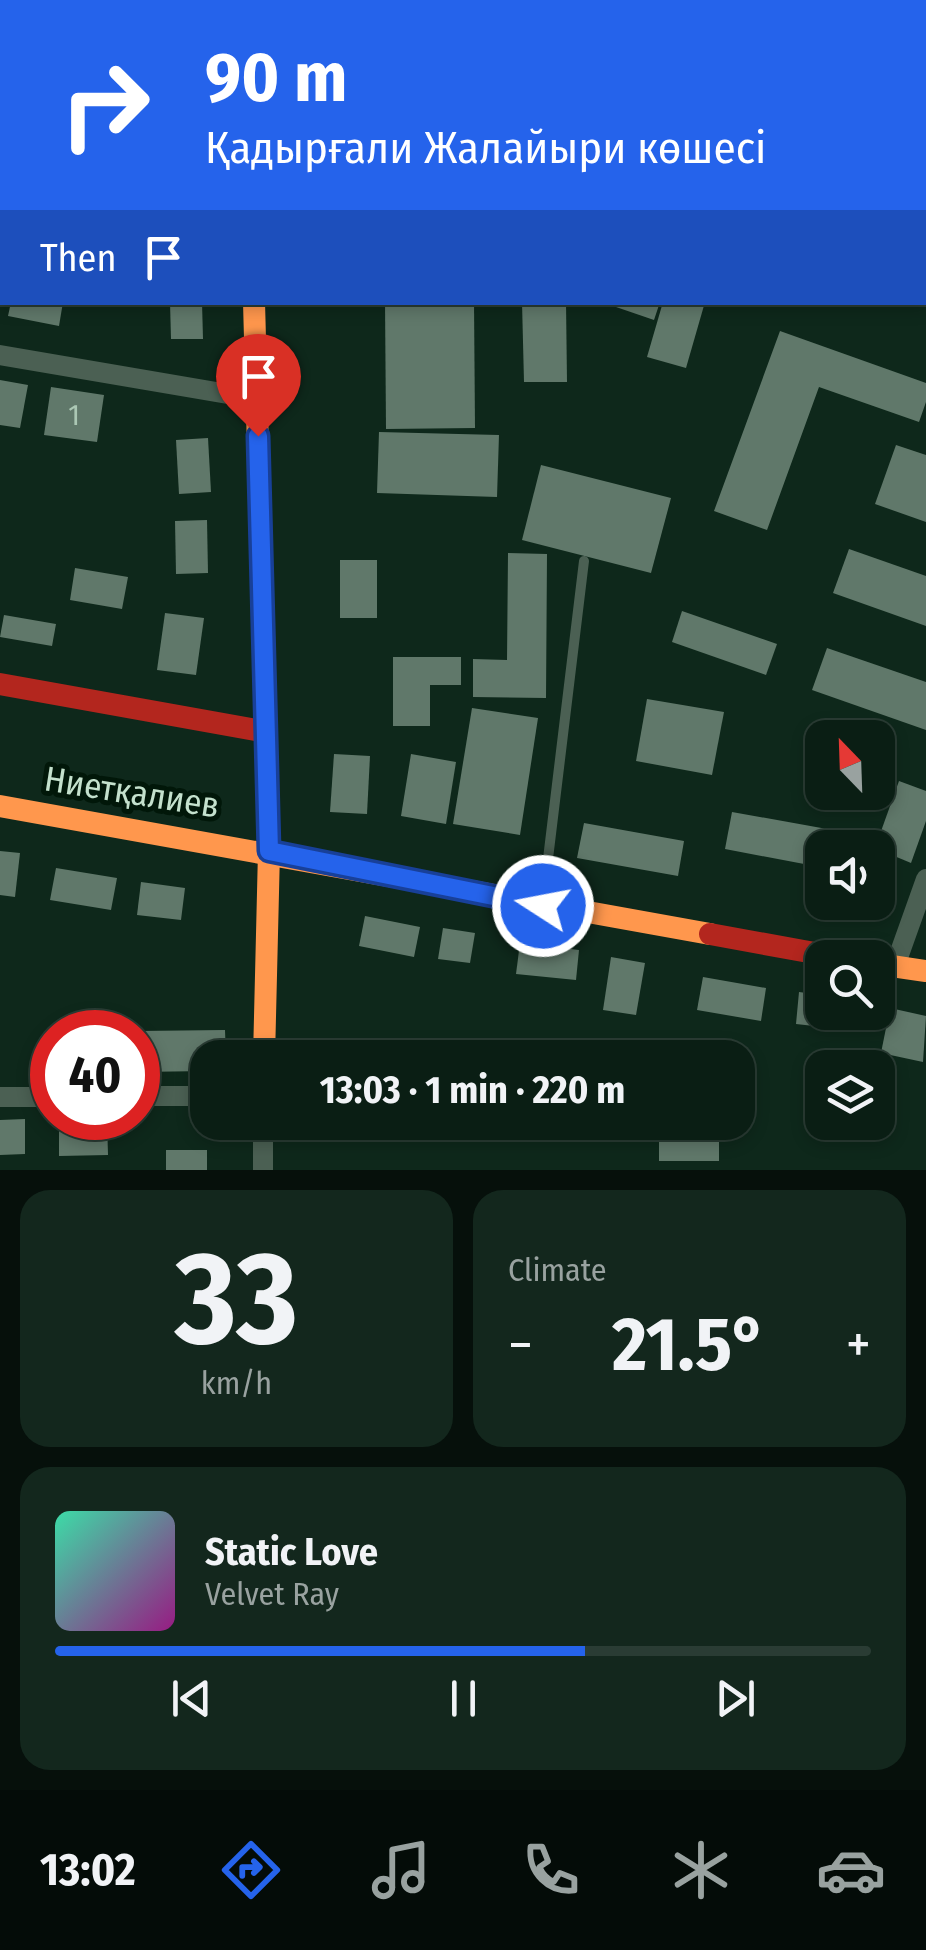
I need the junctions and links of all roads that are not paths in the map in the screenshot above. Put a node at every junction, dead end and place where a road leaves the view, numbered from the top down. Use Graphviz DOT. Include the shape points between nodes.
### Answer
graph roads {
  1 [pos="254,305"];
  2 [pos="0,356"];
  3 [pos="258,399"];
  4 [pos="584,561"];
  5 [pos="0,684"];
  6 [pos="267,732"];
  7 [pos="0,806"];
  8 [pos="269,851"];
  9 [pos="926,879"];
  10 [pos="543,906"];
  11 [pos="895,946"];
  12 [pos="805,952"];
  13 [pos="895,967"];
  14 [pos="926,972"];
  15 [pos="264,1040"];
  16 [pos="160,1096"];
  17 [pos="190,1096"];
  18 [pos="0,1097"];
  19 [pos="30,1097"];
  20 [pos="263,1140"];
  21 [pos="263,1170"];
  1 -- 3 [label="street"];
  2 -- 3 [label="street"];
  3 -- 6 [label="street"];
  4 -- 10 [label="lane"];
  5 -- 6 [label="street"];
  6 -- 8 [label="street"];
  7 -- 8 [label="street, Ниетқалиев"];
  8 -- 10 [label="street, Ниетқалиев"];
  8 -- 15 [label="street"];
  9 -- 11 [label="street"];
  10 -- 12 [label="street, Ниетқалиев"];
  13 -- 14 [label="street"];
  16 -- 17 [label="street"];
  18 -- 19 [label="street"];
  20 -- 21 [label="street"];
}
